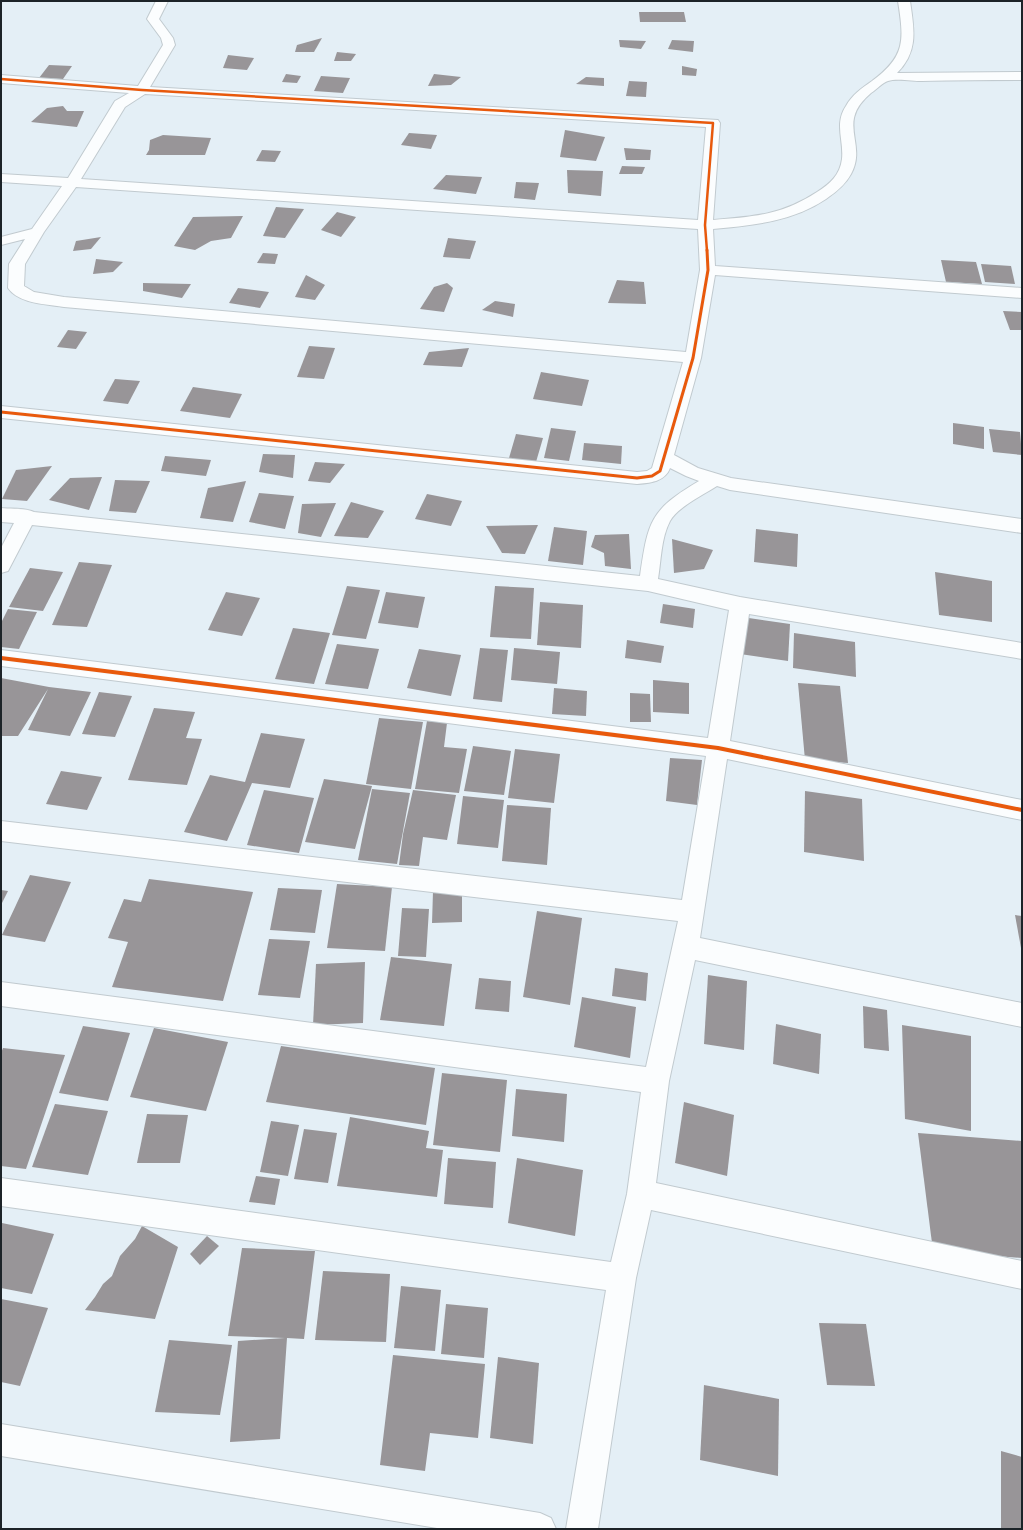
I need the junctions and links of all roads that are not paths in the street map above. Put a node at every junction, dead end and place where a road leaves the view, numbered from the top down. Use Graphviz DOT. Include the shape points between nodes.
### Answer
graph roads {
  1 [pos="162,1"];
  2 [pos="904,1"];
  3 [pos="1022,76"];
  4 [pos="887,77"];
  5 [pos="1,80"];
  6 [pos="108,88"];
  7 [pos="142,90"];
  8 [pos="120,104"];
  9 [pos="1,178"];
  10 [pos="71,184"];
  11 [pos="705,225"];
  12 [pos="37,232"];
  13 [pos="1,241"];
  14 [pos="708,270"];
  15 [pos="1022,293"];
  16 [pos="693,358"];
  17 [pos="1,412"];
  18 [pos="664,458"];
  19 [pos="714,480"];
  20 [pos="1,514"];
  21 [pos="27,516"];
  22 [pos="1022,526"];
  23 [pos="1,566"];
  24 [pos="648,584"];
  25 [pos="740,605"];
  26 [pos="1022,650"];
  27 [pos="1,658"];
  28 [pos="718,748"];
  29 [pos="1022,810"];
  30 [pos="1,831"];
  31 [pos="692,912"];
  32 [pos="686,947"];
  33 [pos="1,994"];
  34 [pos="1022,1014"];
  35 [pos="656,1081"];
  36 [pos="1,1192"];
  37 [pos="641,1194"];
  38 [pos="1022,1275"];
  39 [pos="622,1278"];
  40 [pos="1,1440"];
  41 [pos="540,1529"];
  42 [pos="582,1529"];
  1 -- 7 [label="street" via="153,19 166,35 169,45"];
  2 -- 4 [label="street" via="908,46 902,61"];
  3 -- 4 [label="street"];
  4 -- 11 [label="street" via="866,91 849,111 846,122 850,160 847,170 835,186 804,207 776,217"];
  5 -- 6 [label="street"];
  6 -- 7 [label="street"];
  6 -- 8 [label="street"];
  7 -- 8 [label="street"];
  7 -- 11 [label="street" via="713,123"];
  8 -- 10 [label="street"];
  9 -- 10 [label="street"];
  10 -- 11 [label="street"];
  10 -- 12 [label="street"];
  11 -- 14 [label="street"];
  12 -- 13 [label="street"];
  12 -- 16 [label="street" via="12,261 16,288 29,296 42,299"];
  14 -- 15 [label="street"];
  14 -- 16 [label="street"];
  16 -- 18 [label="street"];
  17 -- 18 [label="street" via="637,478 655,475 660,470"];
  18 -- 19 [label="street"];
  19 -- 22 [label="street"];
  19 -- 24 [label="street" via="664,515 658,529"];
  20 -- 21 [label="street"];
  21 -- 23 [label="street"];
  21 -- 24 [label="street"];
  24 -- 25 [label="street"];
  25 -- 26 [label="street"];
  25 -- 28 [label="street"];
  27 -- 28 [label="street"];
  28 -- 29 [label="street"];
  28 -- 31 [label="street"];
  30 -- 31 [label="street"];
  31 -- 32 [label="street"];
  32 -- 34 [label="street"];
  32 -- 35 [label="street"];
  33 -- 35 [label="street"];
  35 -- 37 [label="street"];
  36 -- 39 [label="street"];
  37 -- 38 [label="street"];
  37 -- 39 [label="street"];
  39 -- 42 [label="street"];
  40 -- 41 [label="street"];
}
